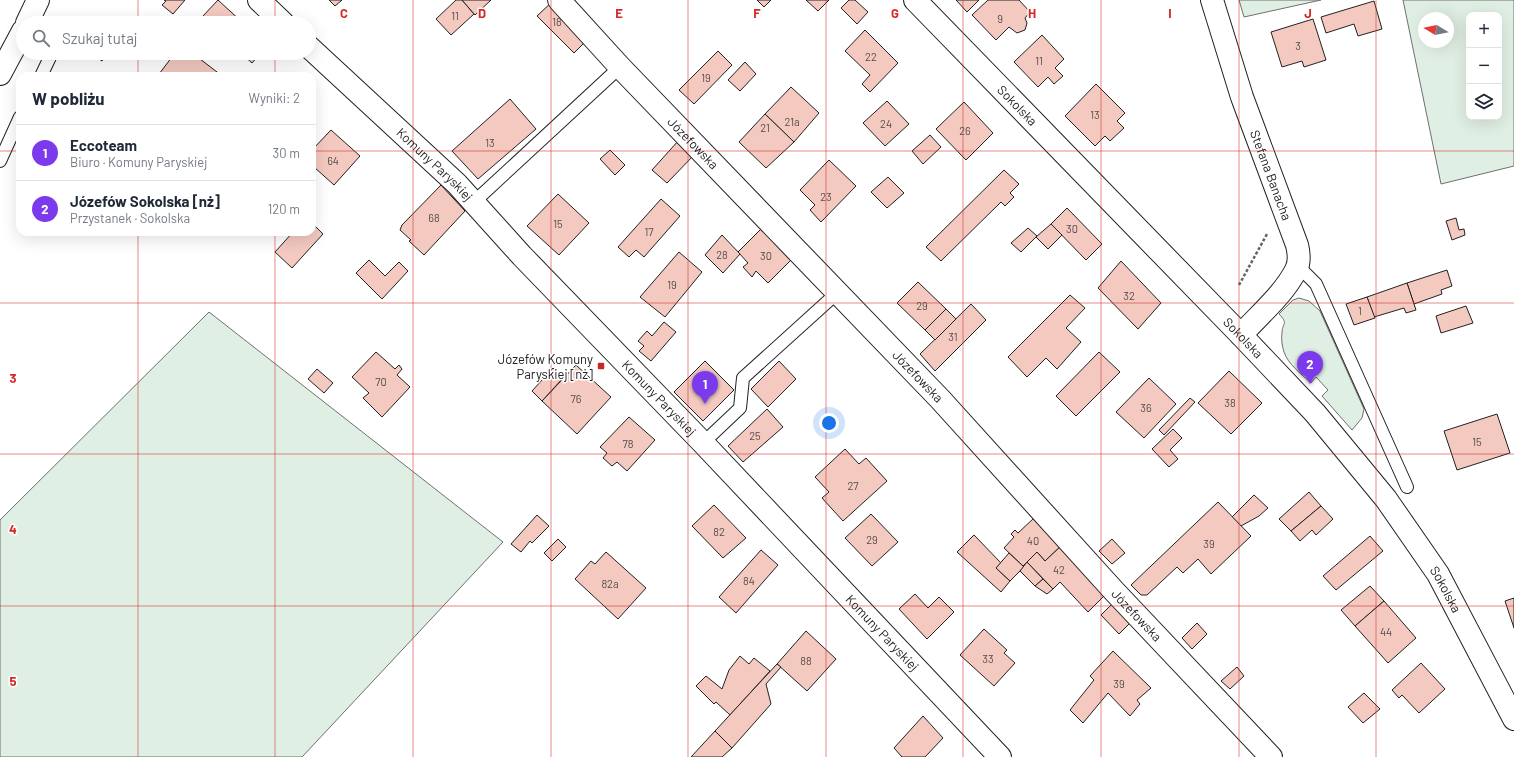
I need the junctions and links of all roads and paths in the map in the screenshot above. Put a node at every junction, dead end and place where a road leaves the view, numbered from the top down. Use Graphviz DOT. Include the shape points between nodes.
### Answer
graph roads {
  1 [pos="38,0"];
  2 [pos="258,0"];
  3 [pos="559,0"];
  4 [pos="915,0"];
  5 [pos="1212,0"];
  6 [pos="31,16"];
  7 [pos="275,16"];
  8 [pos="16,44"];
  9 [pos="316,53"];
  10 [pos="49,60"];
  11 [pos="620,67"];
  12 [pos="43,72"];
  13 [pos="0,74"];
  14 [pos="16,126"];
  15 [pos="0,161"];
  16 [pos="474,202"];
  17 [pos="1285,214"];
  18 [pos="1296,269"];
  19 [pos="1239,285"];
  20 [pos="837,293"];
  21 [pos="1241,335"];
  22 [pos="703,443"];
  23 [pos="1407,487"];
  24 [pos="1514,719"];
  25 [pos="1000,757"];
  26 [pos="1271,757"];
  1 -- 6 [label="street"];
  2 -- 7 [label="street"];
  3 -- 11 [label="street, Józefowska"];
  4 -- 21 [label="street, Sokolska"];
  5 -- 17 [label="street, Stefana Banacha" via="1242,97"];
  8 -- 13 [label="street"];
  9 -- 16 [label="street, Komuny Paryskiej"];
  10 -- 12 [label="lane"];
  11 -- 16 [label="lane"];
  11 -- 20 [label="street, Józefowska"];
  14 -- 15 [label="lane"];
  16 -- 22 [label="street, Komuny Paryskiej" via="522,256"];
  17 -- 18 [label="street, Stefana Banacha" via="1299,254"];
  17 -- 19 [label="path" via="1275,219"];
  18 -- 21 [label="street, Stefana Banacha" via="1278,295"];
  18 -- 23 [label="lane" via="1316,284"];
  20 -- 22 [label="lane" via="743,378 740,408"];
  20 -- 26 [label="street, Józefowska" via="940,399 1114,591"];
  21 -- 24 [label="street, Sokolska" via="1314,413 1386,499 1438,574"];
  22 -- 25 [label="street, Komuny Paryskiej"];
}
